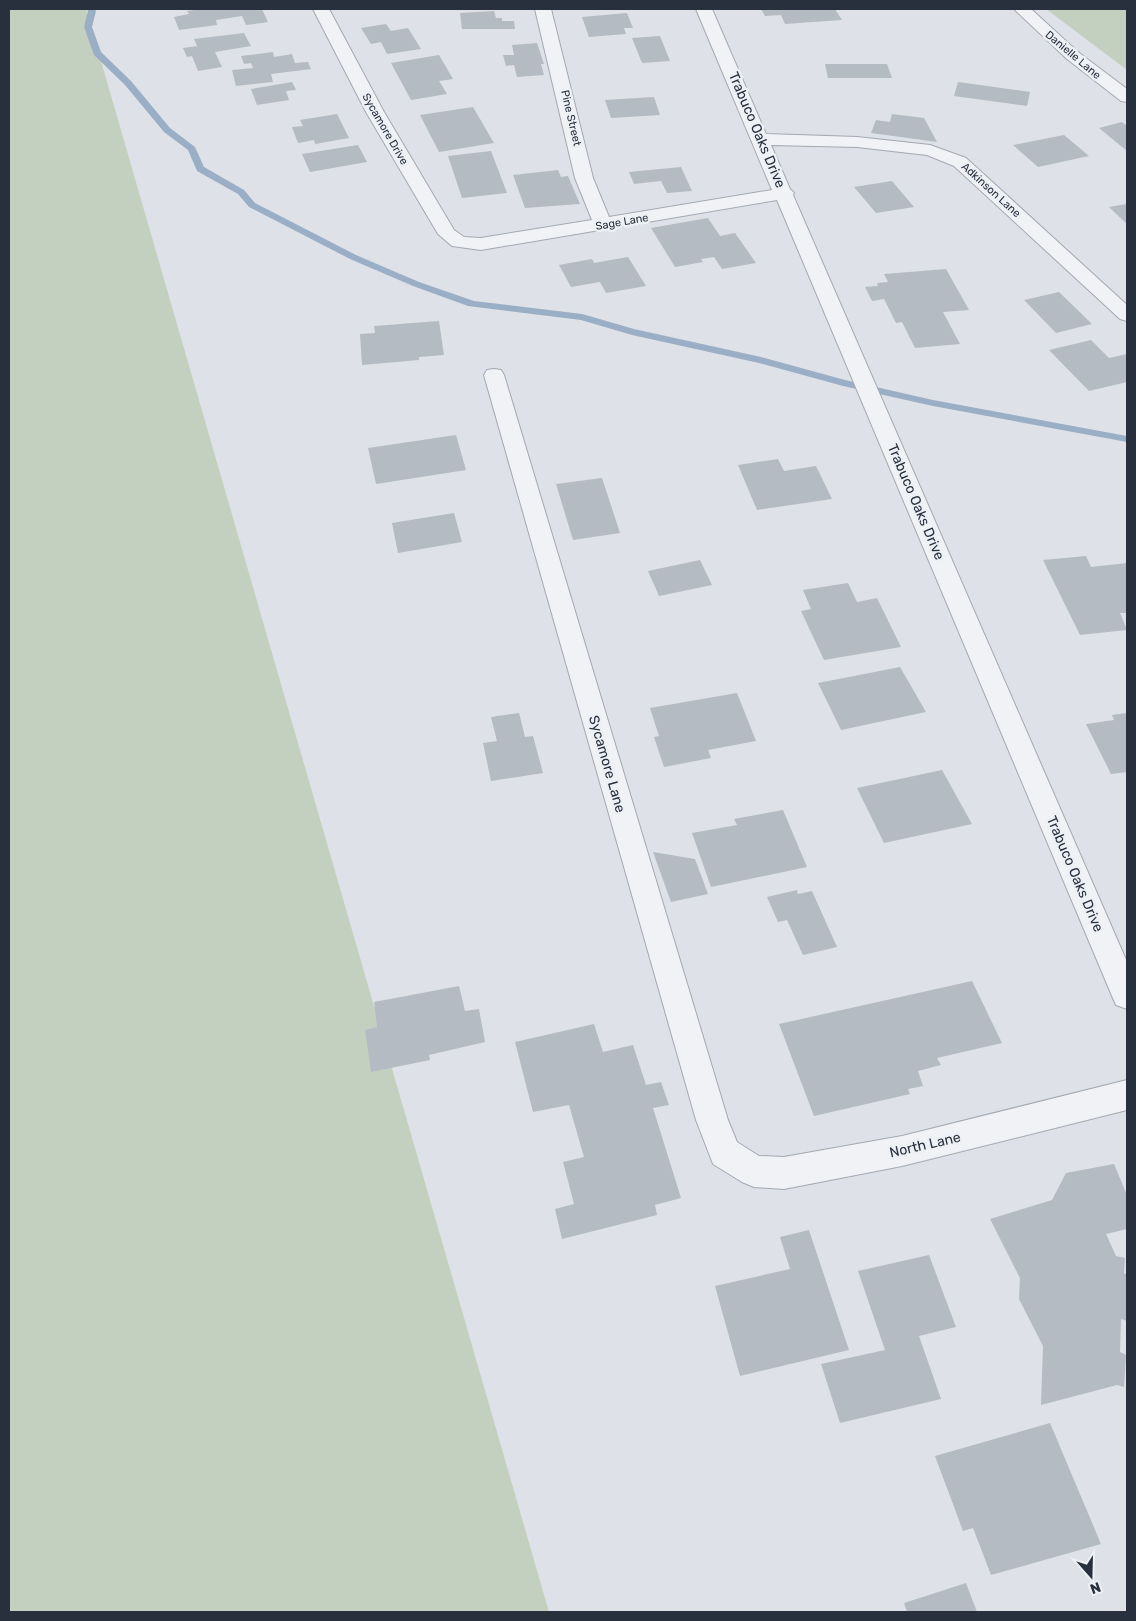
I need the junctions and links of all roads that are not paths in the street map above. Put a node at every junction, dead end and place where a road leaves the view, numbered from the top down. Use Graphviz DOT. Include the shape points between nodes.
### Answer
graph roads {
  1 [pos="321,9"];
  2 [pos="544,9"];
  3 [pos="704,9"];
  4 [pos="1022,9"];
  5 [pos="1127,97"];
  6 [pos="761,139"];
  7 [pos="785,194"];
  8 [pos="603,225"];
  9 [pos="459,242"];
  10 [pos="1127,315"];
  11 [pos="494,375"];
  12 [pos="1127,996"];
  13 [pos="1127,1095"];
  14 [pos="725,1153"];
  1 -- 9 [label="street, Sycamore Drive" via="375,112 446,234"];
  2 -- 8 [label="street, Pine Street" via="584,178"];
  3 -- 6 [label="street, Trabuco Oaks Drive"];
  4 -- 5 [label="street, Danielle Lane" via="1053,40"];
  6 -- 7 [label="street, Trabuco Oaks Drive"];
  6 -- 10 [label="street, Adkinson Lane" via="857,142 930,150 960,162"];
  7 -- 8 [label="street, Sage Lane"];
  7 -- 12 [label="street, Trabuco Oaks Drive"];
  8 -- 9 [label="street, Sage Lane" via="481,244"];
  11 -- 14 [label="street, Sycamore Lane" via="712,1120"];
  13 -- 14 [label="street, North Lane" via="902,1151 784,1173 754,1171"];
}
